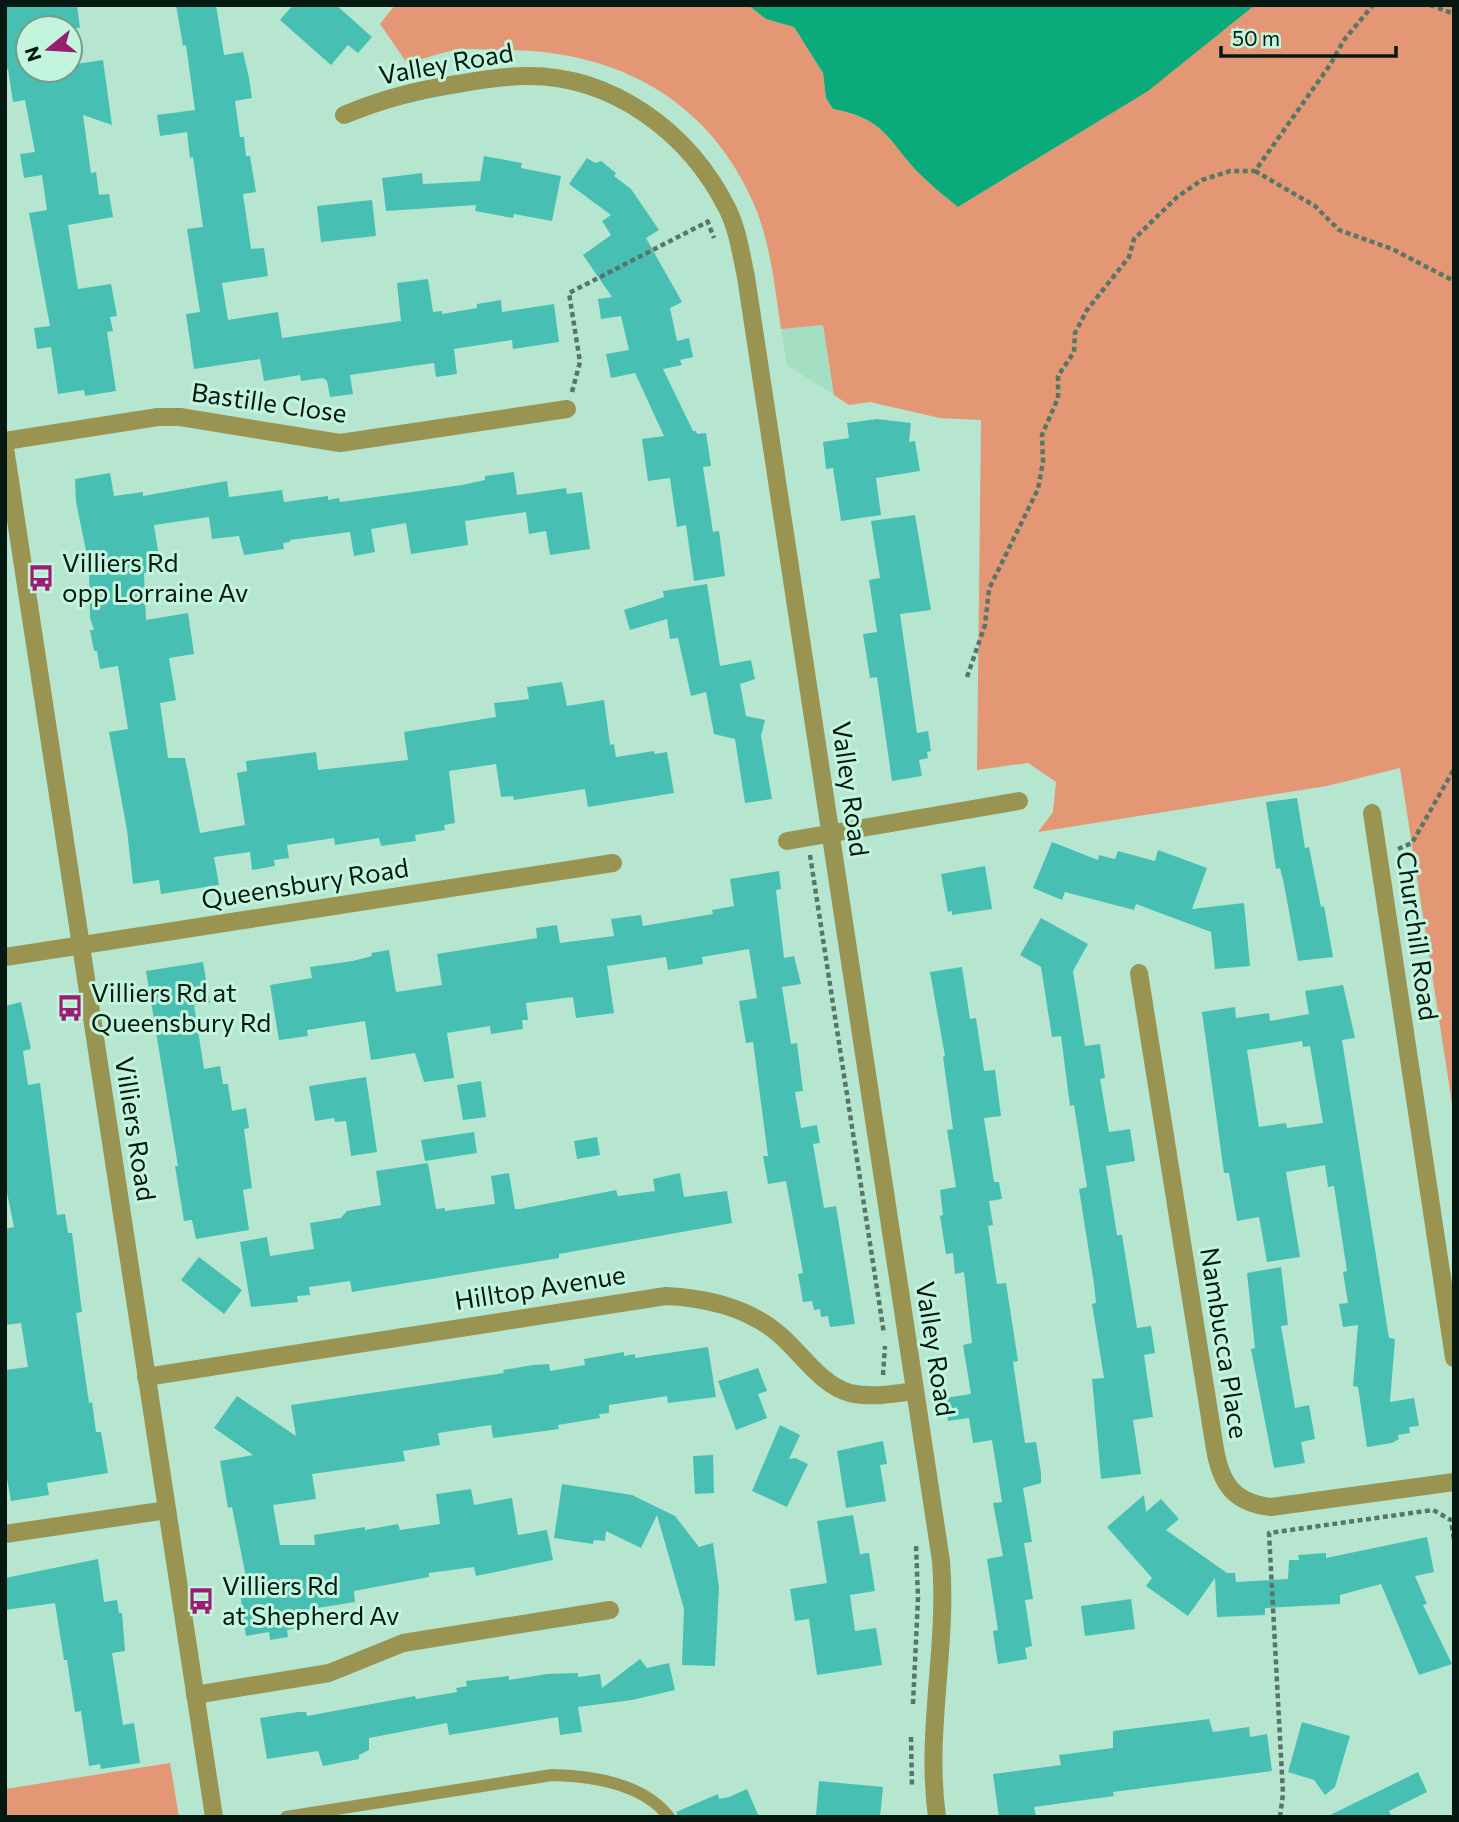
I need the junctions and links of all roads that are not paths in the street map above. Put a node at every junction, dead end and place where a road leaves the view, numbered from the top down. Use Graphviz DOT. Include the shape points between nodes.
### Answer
graph roads {
  1 [pos="344,115"];
  2 [pos="567,409"];
  3 [pos="5,440"];
  4 [pos="5,448"];
  5 [pos="9,495"];
  6 [pos="1019,801"];
  7 [pos="1372,813"];
  8 [pos="831,835"];
  9 [pos="787,841"];
  10 [pos="613,863"];
  11 [pos="80,945"];
  12 [pos="5,957"];
  13 [pos="1139,973"];
  14 [pos="1454,1358"];
  15 [pos="146,1377"];
  16 [pos="915,1391"];
  17 [pos="1454,1482"];
  18 [pos="167,1510"];
  19 [pos="5,1534"];
  20 [pos="610,1610"];
  21 [pos="195,1695"];
  22 [pos="214,1817"];
  23 [pos="286,1817"];
  24 [pos="669,1817"];
  25 [pos="937,1817"];
  1 -- 8 [label="street, Valley Road" via="408,92 504,77 553,78 635,105 676,139 714,185 728,211 746,277"];
  2 -- 3 [label="street, Bastille Close" via="340,443 158,416"];
  4 -- 5 [label="street, Villiers Road"];
  5 -- 11 [label="street, Villiers Road"];
  6 -- 8 [label="street"];
  7 -- 14 [label="street, Churchill Road"];
  8 -- 9 [label="street"];
  8 -- 16 [label="street, Valley Road"];
  10 -- 11 [label="street, Queensbury Road"];
  11 -- 12 [label="street, Queensbury Road"];
  11 -- 15 [label="street, Villiers Road"];
  13 -- 17 [label="street, Nambucca Place" via="1214,1449 1224,1483 1252,1505 1271,1507"];
  15 -- 16 [label="street, Hilltop Avenue" via="666,1296 711,1301 758,1318 831,1383 848,1392"];
  15 -- 18 [label="street, Villiers Road"];
  16 -- 25 [label="street, Valley Road" via="943,1586 932,1748"];
  18 -- 19 [label="street"];
  18 -- 21 [label="street, Villiers Road"];
  20 -- 21 [label="street" via="403,1643 329,1673"];
  21 -- 22 [label="street, Villiers Road"];
  23 -- 24 [label="lane" via="552,1775 622,1786 649,1798"];
}
